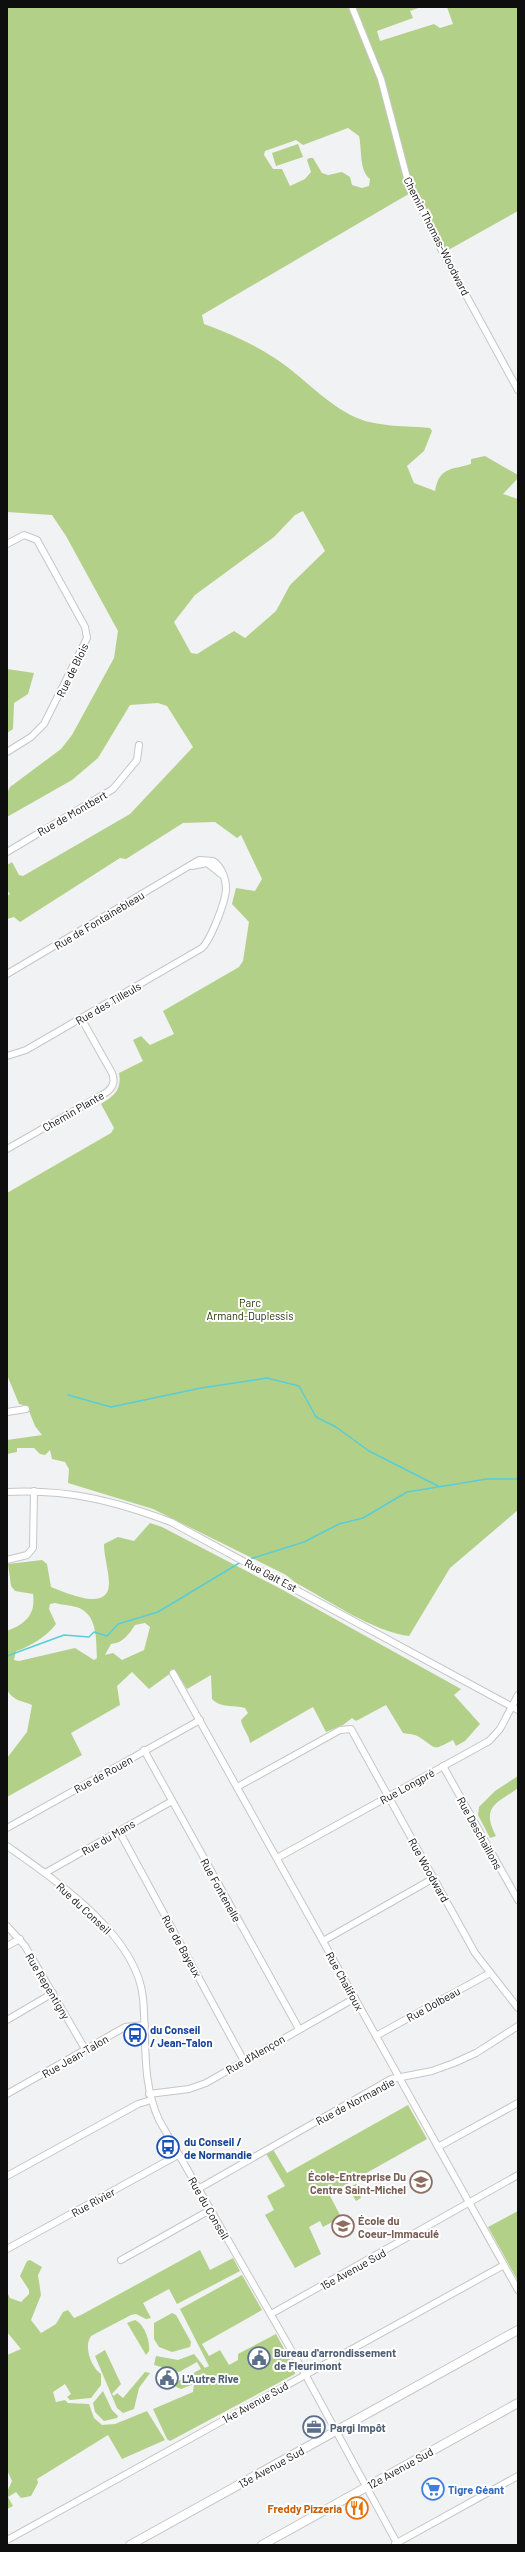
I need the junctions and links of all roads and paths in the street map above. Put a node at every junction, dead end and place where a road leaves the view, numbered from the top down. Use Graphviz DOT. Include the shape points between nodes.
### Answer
graph roads {
  1 [pos="352,7"];
  2 [pos="518,390"];
  3 [pos="7,544"];
  4 [pos="139,745"];
  5 [pos="7,752"];
  6 [pos="7,852"];
  7 [pos="206,944"];
  8 [pos="7,974"];
  9 [pos="81,1018"];
  10 [pos="7,1056"];
  11 [pos="7,1149"];
  12 [pos="26,1409"];
  13 [pos="7,1412"];
  14 [pos="34,1491"];
  15 [pos="7,1492"];
  16 [pos="7,1560"];
  17 [pos="173,1672"];
  18 [pos="518,1695"];
  19 [pos="515,1708"];
  20 [pos="200,1720"];
  21 [pos="144,1750"];
  22 [pos="443,1766"];
  23 [pos="237,1787"];
  24 [pos="388,1796"];
  25 [pos="172,1801"];
  26 [pos="7,1828"];
  27 [pos="119,1831"];
  28 [pos="7,1846"];
  29 [pos="277,1858"];
  30 [pos="45,1873"];
  31 [pos="434,1878"];
  32 [pos="518,1900"];
  33 [pos="7,1926"];
  34 [pos="20,1939"];
  35 [pos="323,1941"];
  36 [pos="7,1946"];
  37 [pos="490,1973"];
  38 [pos="53,1993"];
  39 [pos="355,1998"];
  40 [pos="518,2008"];
  41 [pos="7,2020"];
  42 [pos="145,2025"];
  43 [pos="518,2026"];
  44 [pos="299,2029"];
  45 [pos="376,2036"];
  46 [pos="85,2049"];
  47 [pos="244,2061"];
  48 [pos="399,2078"];
  49 [pos="7,2094"];
  50 [pos="150,2097"];
  51 [pos="518,2103"];
  52 [pos="438,2147"];
  53 [pos="178,2155"];
  54 [pos="518,2175"];
  55 [pos="7,2176"];
  56 [pos="198,2189"];
  57 [pos="469,2203"];
  58 [pos="210,2210"];
  59 [pos="7,2249"];
  60 [pos="121,2260"];
  61 [pos="504,2265"];
  62 [pos="518,2290"];
  63 [pos="271,2314"];
  64 [pos="518,2330"];
  65 [pos="305,2374"];
  66 [pos="518,2403"];
  67 [pos="336,2431"];
  68 [pos="518,2476"];
  69 [pos="367,2487"];
  70 [pos="7,2540"];
  71 [pos="396,2544"];
  72 [pos="130,2545"];
  73 [pos="262,2545"];
  1 -- 2 [label="street, Chemin Thomas-Woodward" via="381,79 407,178 443,253"];
  3 -- 5 [label="street, Rue de Blois" via="24,535 37,540 85,627 87,638 44,724 31,737"];
  4 -- 6 [label="street, Rue de Montbert" via="137,760 113,789"];
  7 -- 8 [label="street, Rue de Fontainebleau" via="225,891 222,875 207,863 192,866"];
  7 -- 9 [label="street, Rue des Tilleuls" via="192,955"];
  9 -- 10 [label="street, Rue des Tilleuls" via="26,1050"];
  9 -- 11 [label="street, Chemin Plante" via="112,1073 113,1087"];
  12 -- 13 [label="street"];
  14 -- 15 [label="street, Rue Galt Est"];
  14 -- 16 [label="street" via="34,1544 30,1553"];
  14 -- 19 [label="street, Rue Galt Est" via="113,1502 171,1522"];
  17 -- 20 [label="street, Rue Chalifoux"];
  18 -- 19 [label="street, Rue Longpré"];
  19 -- 22 [label="street, Rue Longpré" via="493,1738"];
  20 -- 21 [label="street, Rue de Rouen"];
  20 -- 23 [label="street, Rue Chalifoux"];
  21 -- 25 [label="street, Rue Fontenelle"];
  21 -- 26 [label="street, Rue de Rouen"];
  22 -- 24 [label="street, Rue Longpré"];
  22 -- 32 [label="street, Rue Deschaillons"];
  23 -- 24 [label="street, Rue Woodward" via="326,1737 348,1728 356,1736"];
  23 -- 29 [label="street, Rue Chalifoux"];
  24 -- 29 [label="street, Rue Longpré"];
  24 -- 31 [label="street, Rue Woodward"];
  25 -- 27 [label="street, Rue du Mans"];
  25 -- 44 [label="street, Rue Fontenelle"];
  27 -- 30 [label="street, Rue du Mans"];
  27 -- 47 [label="street, Rue de Bayeux"];
  28 -- 30 [label="street, Rue du Conseil"];
  29 -- 35 [label="street, Rue Chalifoux"];
  30 -- 42 [label="street, Rue du Conseil" via="89,1911 127,1954 142,1988"];
  31 -- 35 [label="street"];
  31 -- 37 [label="street, Rue Woodward" via="475,1953"];
  33 -- 34 [label="street, Rue Repentigny"];
  34 -- 36 [label="street"];
  34 -- 38 [label="street, Rue Repentigny"];
  35 -- 39 [label="street, Rue Chalifoux"];
  37 -- 40 [label="street, Rue Woodward"];
  37 -- 45 [label="street, Rue Dolbeau"];
  38 -- 41 [label="street"];
  38 -- 46 [label="street, Rue Repentigny"];
  39 -- 44 [label="street, Rue d'Alençon"];
  39 -- 45 [label="street, Rue Chalifoux"];
  42 -- 46 [label="street, Rue Jean-Talon" via="125,2027"];
  42 -- 50 [label="street, Rue du Conseil" via="146,2071"];
  43 -- 48 [label="street, Rue de Normandie" via="476,2053 454,2063"];
  44 -- 47 [label="street, Rue d'Alençon"];
  45 -- 48 [label="street, Rue Chalifoux"];
  46 -- 49 [label="street, Rue Jean-Talon"];
  47 -- 50 [label="street, Rue d'Alençon" via="197,2086"];
  48 -- 52 [label="street, Rue Chalifoux"];
  48 -- 56 [label="street, Rue de Normandie" via="391,2079"];
  50 -- 53 [label="street, Rue du Conseil"];
  50 -- 55 [label="street, Rue d'Alençon"];
  51 -- 52 [label="street"];
  52 -- 57 [label="street, Rue Chalifoux"];
  53 -- 56 [label="street, Rue du Conseil"];
  53 -- 59 [label="street, Rue Rivier"];
  54 -- 57 [label="street, 15e Avenue Sud"];
  56 -- 58 [label="street, Rue du Conseil"];
  57 -- 61 [label="street, Rue Chalifoux"];
  57 -- 63 [label="street, 15e Avenue Sud"];
  58 -- 60 [label="street"];
  58 -- 63 [label="street, Rue du Conseil"];
  61 -- 62 [label="street, Rue Chalifoux"];
  61 -- 65 [label="street, 14e Avenue Sud"];
  63 -- 65 [label="street, Rue du Conseil"];
  64 -- 67 [label="main road, 13e Avenue Sud"];
  65 -- 67 [label="street, Rue du Conseil"];
  65 -- 70 [label="street, 14e Avenue Sud"];
  66 -- 69 [label="main road, 12e Avenue Sud"];
  67 -- 69 [label="street, Rue du Conseil"];
  67 -- 72 [label="main road, 13e Avenue Sud"];
  68 -- 71 [label="street"];
  69 -- 71 [label="street, Rue du Conseil"];
  69 -- 73 [label="main road, 12e Avenue Sud"];
}
